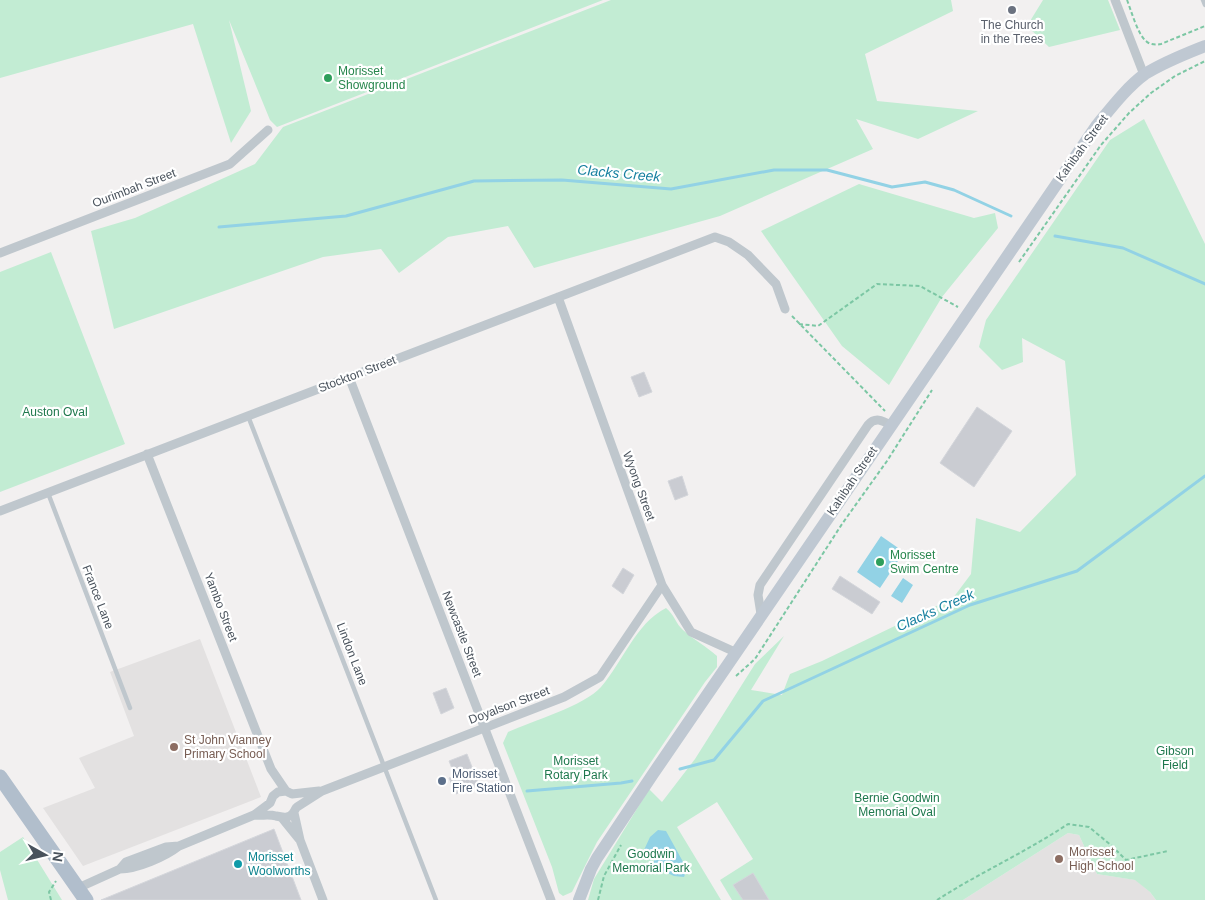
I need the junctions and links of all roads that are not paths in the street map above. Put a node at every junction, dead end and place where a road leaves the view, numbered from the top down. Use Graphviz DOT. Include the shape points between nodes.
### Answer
graph roads {
  1 [pos="1115,0"];
  2 [pos="1203,0"];
  3 [pos="1205,5"];
  4 [pos="1205,46"];
  5 [pos="1144,75"];
  6 [pos="268,130"];
  7 [pos="0,253"];
  8 [pos="558,297"];
  9 [pos="785,309"];
  10 [pos="349,377"];
  11 [pos="248,416"];
  12 [pos="892,422"];
  13 [pos="148,454"];
  14 [pos="48,493"];
  15 [pos="0,511"];
  16 [pos="662,585"];
  17 [pos="761,614"];
  18 [pos="735,652"];
  19 [pos="130,708"];
  20 [pos="485,728"];
  21 [pos="384,766"];
  22 [pos="270,769"];
  23 [pos="0,777"];
  24 [pos="322,791"];
  25 [pos="289,793"];
  26 [pos="271,800"];
  27 [pos="296,810"];
  28 [pos="254,816"];
  29 [pos="279,817"];
  30 [pos="300,840"];
  31 [pos="82,894"];
  32 [pos="323,900"];
  33 [pos="436,900"];
  34 [pos="551,900"];
  35 [pos="579,900"];
  1 -- 5 [label="street"];
  2 -- 3 [label="lane"];
  4 -- 5 [label="street"];
  5 -- 12 [label="street, Kahibah Street" via="1097,125"];
  6 -- 7 [label="street, Ourimbah Street" via="230,164"];
  8 -- 9 [label="street, Stockton Street" via="715,237 748,255 765,272 776,284"];
  8 -- 10 [label="street, Stockton Street"];
  8 -- 16 [label="street, Wyong Street"];
  10 -- 11 [label="street, Stockton Street"];
  10 -- 20 [label="street, Newcastle Street"];
  11 -- 13 [label="street, Stockton Street"];
  11 -- 21 [label="lane, Lindon Lane"];
  12 -- 17 [label="street, Kahibah Street"];
  12 -- 17 [label="street" via="876,420 868,425 760,585"];
  13 -- 14 [label="street, Stockton Street"];
  13 -- 22 [label="street, Yambo Street"];
  14 -- 15 [label="street, Stockton Street"];
  14 -- 19 [label="lane, France Lane"];
  16 -- 18 [label="street, Wyong Street" via="691,632"];
  16 -- 20 [label="street, Doyalson Street" via="600,677 564,697"];
  17 -- 18 [label="street, Kahibah Street"];
  18 -- 35 [label="street, Kahibah Street" via="597,858"];
  20 -- 21 [label="street, Doyalson Street"];
  20 -- 34 [label="street, Newcastle Street"];
  21 -- 24 [label="street, Doyalson Street"];
  21 -- 33 [label="lane, Lindon Lane"];
  22 -- 25 [label="street, Yambo Street"];
  22 -- 26 [label="street, Yambo Street"];
  23 -- 31 [label="main road"];
  24 -- 25 [label="street, Doyalson Street"];
  24 -- 27 [label="street, Doyalson Street"];
  25 -- 26 [label="street, Doyalson Street" via="278,792"];
  25 -- 27 [label="street" via="296,800"];
  26 -- 28 [label="street, Doyalson Street"];
  26 -- 29 [label="street" via="271,810"];
  27 -- 29 [label="street, Doyalson Street" via="289,817"];
  27 -- 30 [label="street"];
  28 -- 29 [label="street, Doyalson Street"];
  28 -- 31 [label="street, Doyalson Street" via="179,846 166,846 126,862"];
  29 -- 30 [label="street"];
  30 -- 32 [label="street"];
}
